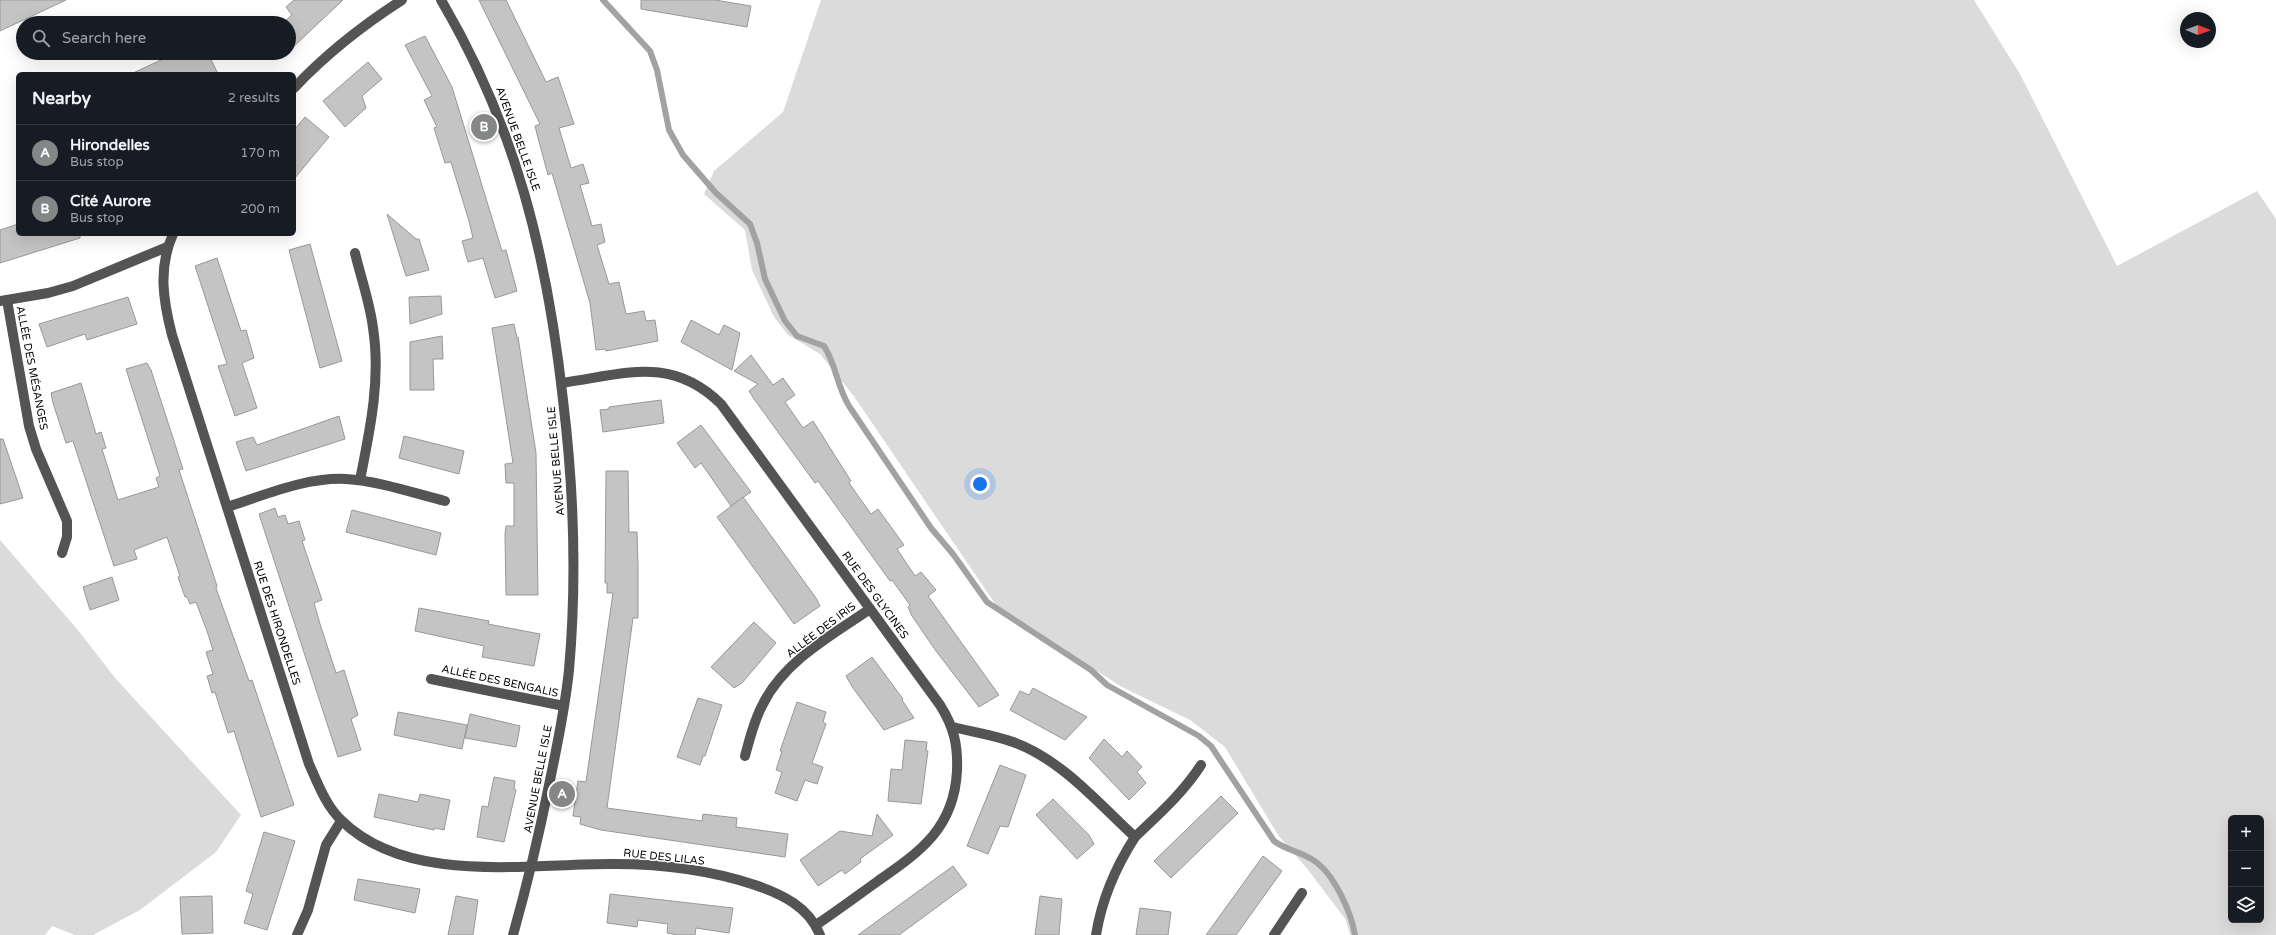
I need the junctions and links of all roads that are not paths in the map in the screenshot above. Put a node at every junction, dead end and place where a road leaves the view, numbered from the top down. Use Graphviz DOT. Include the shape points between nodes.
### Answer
graph roads {
  1 [pos="402,0"];
  2 [pos="441,0"];
  3 [pos="296,86"];
  4 [pos="172,236"];
  5 [pos="167,248"];
  6 [pos="355,253"];
  7 [pos="4,300"];
  8 [pos="561,383"];
  9 [pos="360,480"];
  10 [pos="445,501"];
  11 [pos="227,507"];
  12 [pos="62,553"];
  13 [pos="870,609"];
  14 [pos="431,679"];
  15 [pos="564,706"];
  16 [pos="953,728"];
  17 [pos="745,756"];
  18 [pos="1201,765"];
  19 [pos="342,821"];
  20 [pos="1135,837"];
  21 [pos="532,868"];
  22 [pos="1302,893"];
  23 [pos="816,925"];
  24 [pos="297,935"];
  25 [pos="512,935"];
  26 [pos="820,935"];
  27 [pos="1096,935"];
  28 [pos="1274,935"];
  1 -- 3 [label="street" via="327,56"];
  2 -- 8 [label="street, AVENUE BELLE ISLE" via="486,87 522,182 548,287"];
  4 -- 5 [label="street, RUE DES HIRONDELLES"];
  5 -- 7 [label="street, ALLÉE DES MÉSANGES" via="73,286"];
  5 -- 11 [label="street, RUE DES HIRONDELLES" via="163,291 167,314"];
  6 -- 9 [label="street" via="373,328 376,361 372,413"];
  7 -- 12 [label="street, ALLÉE DES MÉSANGES" via="29,426 36,449 67,521 67,537"];
  8 -- 13 [label="street, RUE DES GLYCINES" via="636,372 655,372 693,381 708,391 721,404"];
  8 -- 15 [label="street, AVENUE BELLE ISLE" via="571,482 575,569"];
  9 -- 10 [label="street"];
  9 -- 11 [label="street" via="303,483"];
  11 -- 19 [label="street, RUE DES HIRONDELLES" via="309,764 325,799"];
  13 -- 16 [label="street, RUE DES GLYCINES" via="940,705"];
  13 -- 17 [label="street, ALLÉE DES IRIS" via="811,651 774,686 763,703"];
  14 -- 15 [label="street, ALLÉE DES BENGALIS"];
  15 -- 21 [label="street, AVENUE BELLE ISLE"];
  16 -- 20 [label="street" via="1013,742 1034,751 1056,766"];
  16 -- 23 [label="street, RUE DES GLYCINES" via="957,752 956,781 948,813 938,831 915,855"];
  18 -- 20 [label="street" via="1174,801"];
  19 -- 21 [label="street, RUE DES HIRONDELLES" via="378,846 399,855 445,864"];
  19 -- 24 [label="street" via="326,845 308,910"];
  20 -- 27 [label="street" via="1118,864 1104,895"];
  21 -- 23 [label="street, RUE DES LILAS" via="640,864 709,873 776,892 792,902"];
  21 -- 25 [label="street, AVENUE BELLE ISLE"];
  22 -- 28 [label="street"];
  23 -- 26 [label="street, RUE DES LILAS"];
}
